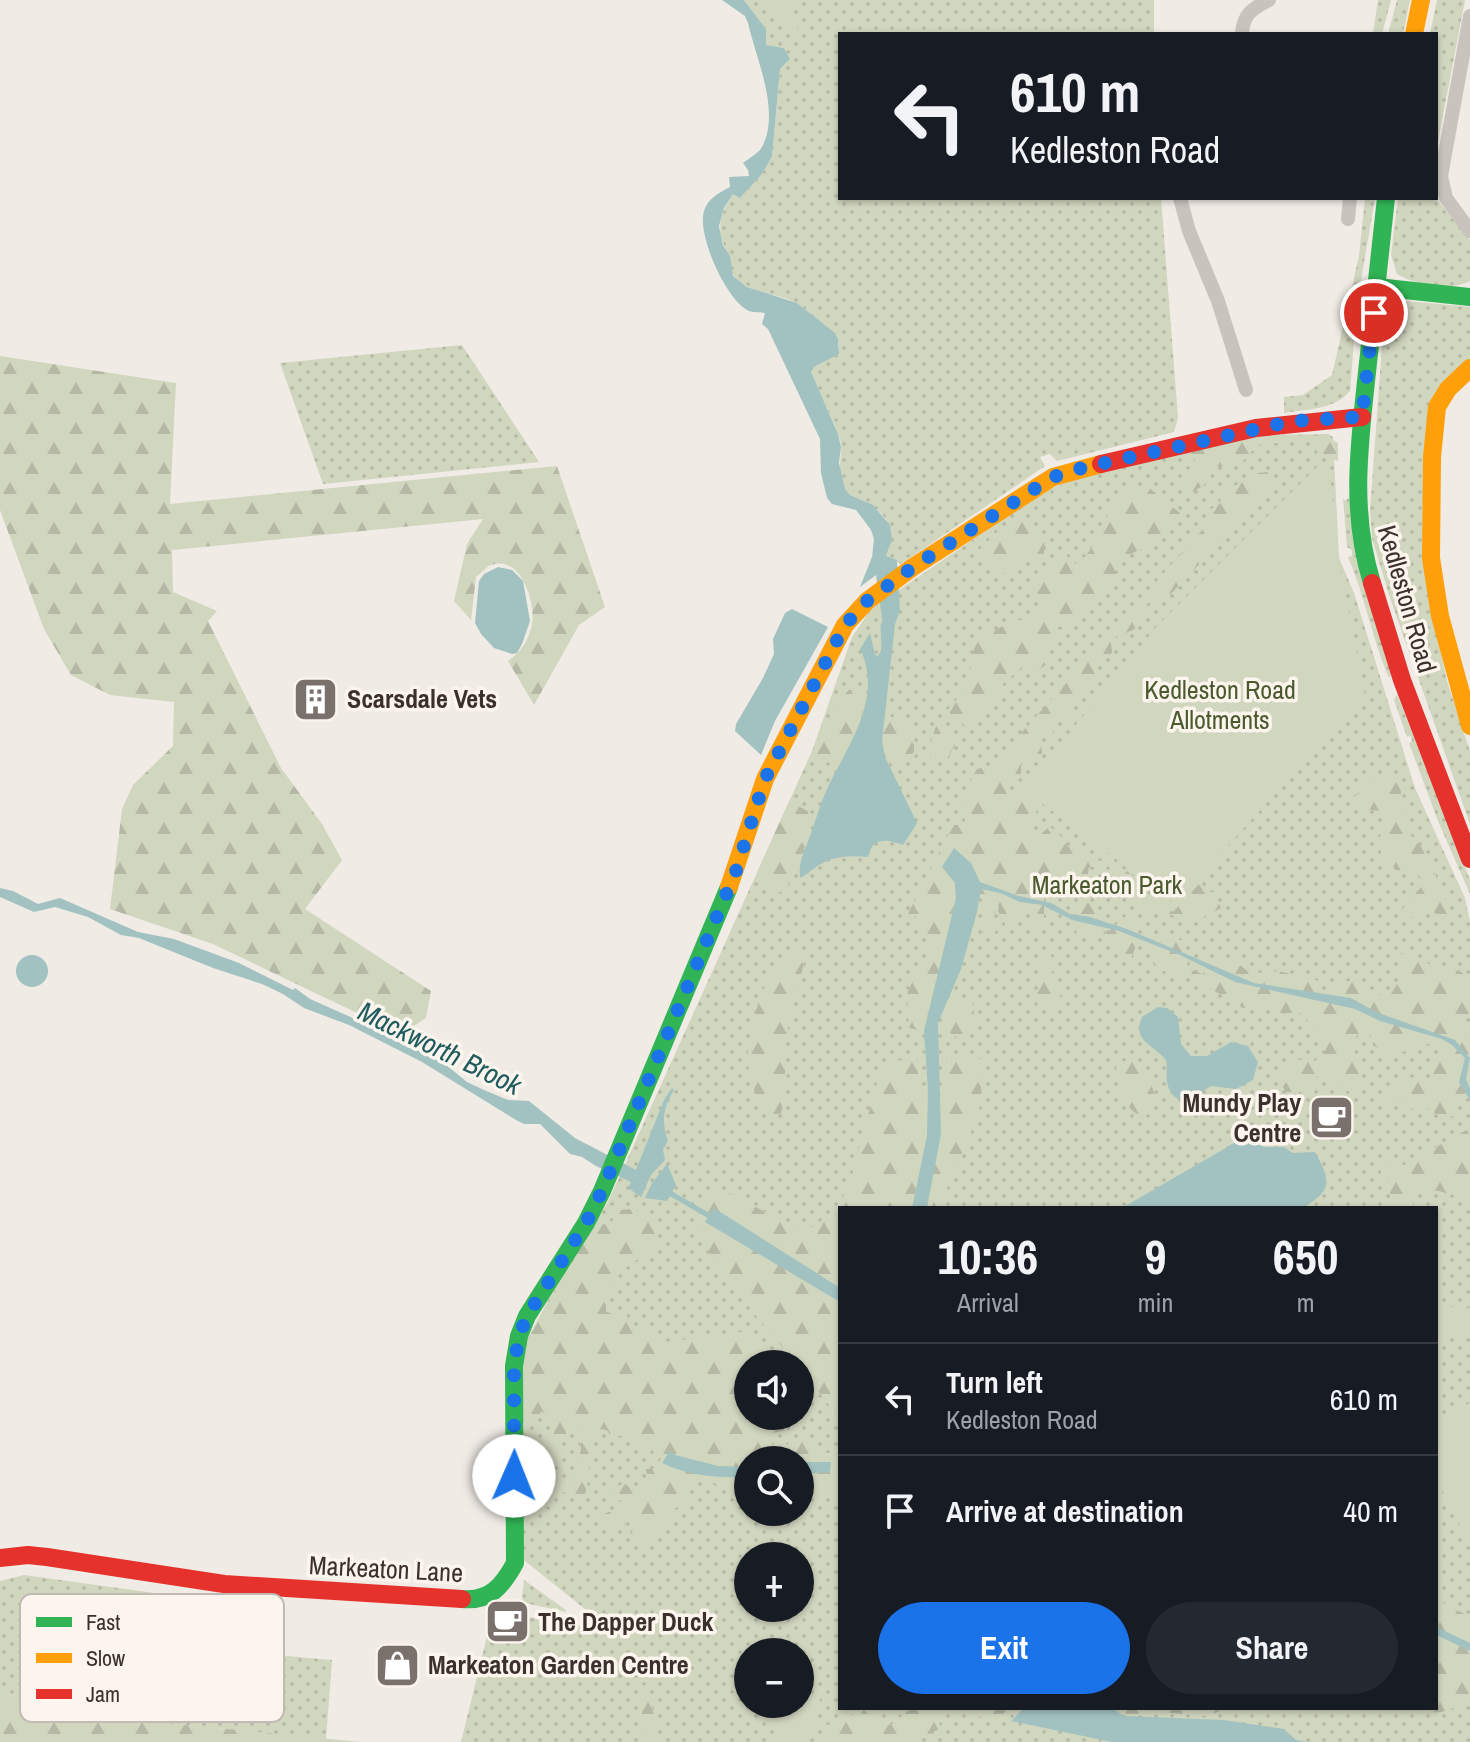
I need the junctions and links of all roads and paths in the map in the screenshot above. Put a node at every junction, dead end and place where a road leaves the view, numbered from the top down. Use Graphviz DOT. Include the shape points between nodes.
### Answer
graph roads {
  1 [pos="1269,0"];
  2 [pos="1421,0"];
  3 [pos="1470,16"];
  4 [pos="1242,32"];
  5 [pos="1414,32"];
  6 [pos="1181,200"];
  7 [pos="1350,200"];
  8 [pos="1386,200"];
  9 [pos="1348,219"];
  10 [pos="1470,231"];
  11 [pos="1377,287"];
  12 [pos="1470,297"];
  13 [pos="1470,368"];
  14 [pos="1246,390"];
  15 [pos="1362,417"];
  16 [pos="1470,726"];
  17 [pos="1470,859"];
  18 [pos="0,1558"];
  1 -- 4 [label="street" via="1249,12"];
  2 -- 5 [label="street"];
  3 -- 10 [label="street" via="1441,176 1446,198"];
  6 -- 14 [label="street"];
  7 -- 9 [label="street"];
  8 -- 11 [label="street, Kedleston Road"];
  11 -- 12 [label="street"];
  11 -- 15 [label="street, Kedleston Road"];
  13 -- 16 [label="street, Kedleston Road" via="1437,407 1431,558 1440,616"];
  15 -- 17 [label="street, Kedleston Road" via="1358,525 1367,567 1423,740"];
  15 -- 18 [label="street, Markeaton Lane" via="1272,425 1053,477 913,567 845,625 765,779 736,871 602,1191 519,1336 514,1366 515,1563 495,1591 471,1600 257,1587 47,1557"];
}
